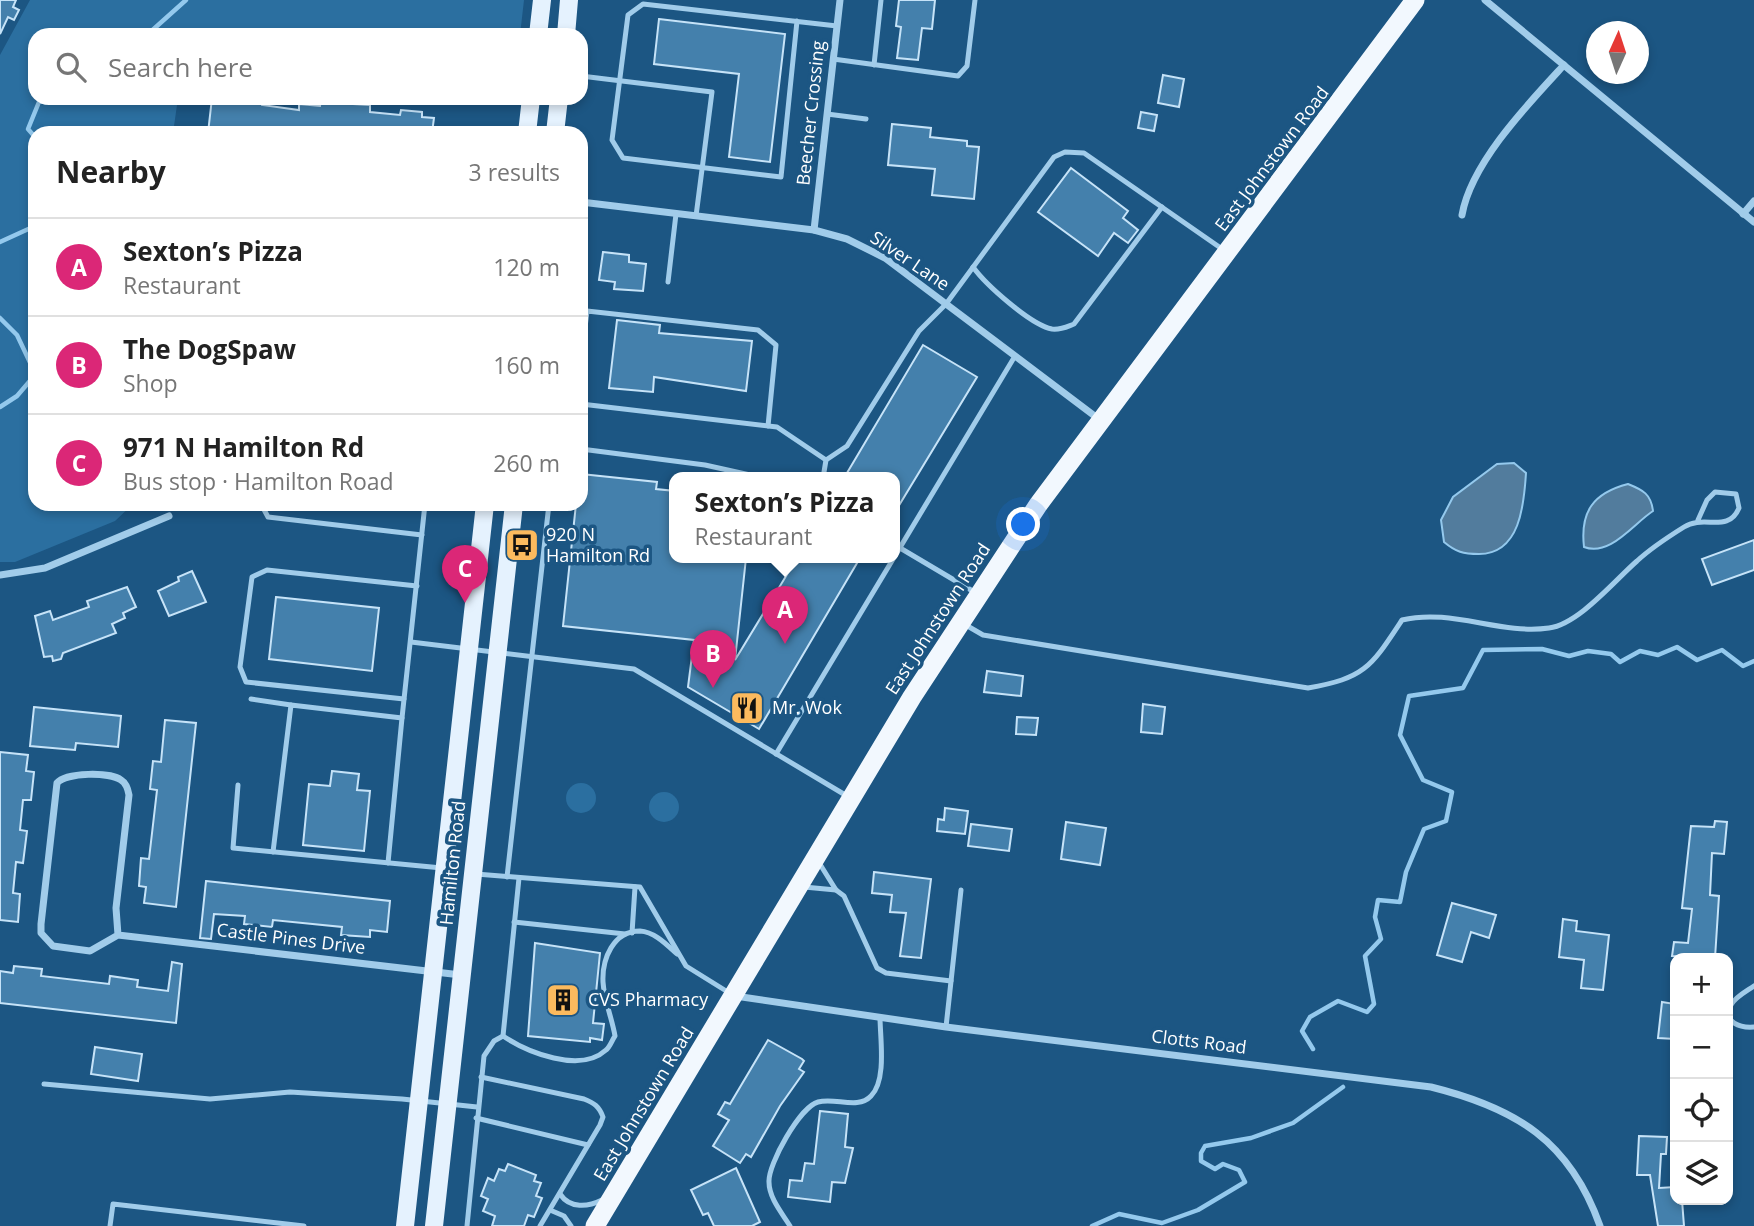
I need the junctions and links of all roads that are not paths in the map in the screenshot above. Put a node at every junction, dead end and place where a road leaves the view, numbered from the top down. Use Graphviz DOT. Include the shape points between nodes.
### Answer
graph roads {
  1 [pos="542,0"];
  2 [pos="569,0"];
  3 [pos="840,0"];
  4 [pos="881,0"];
  5 [pos="975,0"];
  6 [pos="1415,0"];
  7 [pos="1485,0"];
  8 [pos="797,21"];
  9 [pos="837,26"];
  10 [pos="539,28"];
  11 [pos="567,28"];
  12 [pos="833,59"];
  13 [pos="874,65"];
  14 [pos="1564,65"];
  15 [pos="588,77"];
  16 [pos="620,81"];
  17 [pos="530,105"];
  18 [pos="558,105"];
  19 [pos="827,114"];
  20 [pos="866,119"];
  21 [pos="528,126"];
  22 [pos="556,126"];
  23 [pos="702,168"];
  24 [pos="1754,201"];
  25 [pos="588,203"];
  26 [pos="1162,207"];
  27 [pos="676,214"];
  28 [pos="1743,214"];
  29 [pos="1462,215"];
  30 [pos="696,216"];
  31 [pos="1754,222"];
  32 [pos="814,230"];
  33 [pos="1228,253"];
  34 [pos="973,267"];
  35 [pos="668,282"];
  36 [pos="946,304"];
  37 [pos="588,311"];
  38 [pos="1015,356"];
  39 [pos="588,405"];
  40 [pos="1102,421"];
  41 [pos="768,426"];
  42 [pos="588,450"];
  43 [pos="826,460"];
  44 [pos="739,472"];
  45 [pos="824,472"];
  46 [pos="265,511"];
  47 [pos="424,511"];
  48 [pos="484,511"];
  49 [pos="513,511"];
  50 [pos="548,511"];
  51 [pos="169,516"];
  52 [pos="1698,520"];
  53 [pos="422,535"];
  54 [pos="902,549"];
  55 [pos="900,552"];
  56 [pos="893,563"];
  57 [pos="0,575"];
  58 [pos="417,586"];
  59 [pos="979,595"];
  60 [pos="961,622"];
  61 [pos="411,642"];
  62 [pos="470,649"];
  63 [pos="498,652"];
  64 [pos="531,657"];
  65 [pos="251,699"];
  66 [pos="404,699"];
  67 [pos="291,705"];
  68 [pos="402,718"];
  69 [pos="776,754"];
  70 [pos="238,785"];
  71 [pos="851,799"];
  72 [pos="273,852"];
  73 [pos="816,858"];
  74 [pos="388,863"];
  75 [pos="445,869"];
  76 [pos="473,874"];
  77 [pos="507,877"];
  78 [pos="519,878"];
  79 [pos="798,886"];
  80 [pos="635,887"];
  81 [pos="836,890"];
  82 [pos="961,890"];
  83 [pos="514,922"];
  84 [pos="629,934"];
  85 [pos="118,935"];
  86 [pos="681,959"];
  87 [pos="434,971"];
  88 [pos="461,975"];
  89 [pos="951,981"];
  90 [pos="1754,986"];
  91 [pos="734,996"];
  92 [pos="880,1017"];
  93 [pos="946,1027"];
  94 [pos="1754,1027"];
  95 [pos="503,1035"];
  96 [pos="481,1077"];
  97 [pos="44,1084"];
  98 [pos="419,1101"];
  99 [pos="447,1104"];
  100 [pos="477,1107"];
  101 [pos="476,1118"];
  102 [pos="588,1145"];
  103 [pos="560,1194"];
  104 [pos="615,1194"];
  105 [pos="550,1210"];
  106 [pos="110,1226"];
  107 [pos="304,1226"];
  108 [pos="405,1226"];
  109 [pos="434,1226"];
  110 [pos="467,1226"];
  111 [pos="540,1226"];
  112 [pos="571,1226"];
  113 [pos="595,1226"];
  114 [pos="790,1226"];
  115 [pos="1600,1226"];
  1 -- 10 [label="main road"];
  2 -- 11 [label="main road"];
  3 -- 9 [label="street, Beecher Crossing"];
  4 -- 13 [label="lane"];
  5 -- 13 [label="lane" via="967,66 958,76"];
  6 -- 33 [label="highway, East Johnstown Road"];
  7 -- 14 [label="street"];
  8 -- 9 [label="lane"];
  8 -- 16 [label="lane" via="643,4 628,15"];
  8 -- 23 [label="lane" via="781,177"];
  9 -- 12 [label="street, Beecher Crossing"];
  12 -- 13 [label="lane"];
  12 -- 19 [label="street, Beecher Crossing"];
  14 -- 28 [label="street"];
  14 -- 29 [label="street" via="1477,171 1466,192"];
  15 -- 16 [label="lane"];
  16 -- 23 [label="lane" via="612,140 624,158"];
  16 -- 23 [label="lane" via="712,92"];
  17 -- 21 [label="main road"];
  18 -- 22 [label="main road"];
  19 -- 20 [label="lane"];
  19 -- 32 [label="street, Beecher Crossing"];
  23 -- 30 [label="lane"];
  24 -- 28 [label="street"];
  25 -- 27 [label="street, Silver Lane"];
  26 -- 33 [label="lane"];
  26 -- 34 [label="lane" via="1084,153 1065,152 1054,157"];
  26 -- 34 [label="lane" via="1074,324 1064,328 1044,327 985,284"];
  27 -- 30 [label="street, Silver Lane"];
  27 -- 35 [label="lane"];
  28 -- 31 [label="street"];
  30 -- 32 [label="street, Silver Lane"];
  32 -- 36 [label="street, Silver Lane" via="847,239 885,258"];
  33 -- 40 [label="highway, East Johnstown Road"];
  34 -- 36 [label="lane"];
  36 -- 38 [label="street, Silver Lane"];
  36 -- 43 [label="lane" via="919,331 847,446"];
  37 -- 41 [label="lane" via="758,330 776,345"];
  38 -- 40 [label="street, Silver Lane"];
  38 -- 54 [label="lane"];
  39 -- 41 [label="lane"];
  40 -- 59 [label="highway, East Johnstown Road" via="1038,505"];
  41 -- 43 [label="lane" via="777,427"];
  42 -- 44 [label="lane"];
  43 -- 45 [label="lane"];
  46 -- 53 [label="lane" via="268,517"];
  47 -- 53 [label="lane"];
  48 -- 62 [label="main road, Hamilton Road"];
  49 -- 63 [label="main road, Hamilton Road"];
  50 -- 64 [label="lane"];
  51 -- 57 [label="street" via="45,568"];
  52 -- 52 [label="lane" via="1730,521 1739,508 1736,495 1715,492"];
  52 -- 60 [label="lane" via="1638,560 1576,615 1552,628 1509,630 1424,615 1402,621 1372,665 1355,676 1308,688 983,635"];
  53 -- 58 [label="lane"];
  54 -- 55 [label="lane"];
  54 -- 59 [label="lane"];
  56 -- 69 [label="lane"];
  58 -- 61 [label="lane"];
  58 -- 66 [label="lane" via="267,570 252,577 240,667 246,682"];
  59 -- 60 [label="highway, East Johnstown Road"];
  60 -- 71 [label="highway, East Johnstown Road"];
  61 -- 62 [label="lane"];
  61 -- 66 [label="lane"];
  62 -- 63 [label="lane"];
  62 -- 75 [label="main road, Hamilton Road"];
  63 -- 64 [label="lane"];
  63 -- 76 [label="main road, Hamilton Road"];
  64 -- 69 [label="lane" via="634,669"];
  64 -- 77 [label="lane"];
  65 -- 67 [label="lane"];
  66 -- 68 [label="lane"];
  67 -- 68 [label="lane"];
  67 -- 72 [label="lane"];
  68 -- 74 [label="lane"];
  69 -- 71 [label="lane"];
  70 -- 72 [label="lane" via="233,848"];
  71 -- 73 [label="highway, East Johnstown Road"];
  72 -- 74 [label="lane"];
  73 -- 79 [label="highway, East Johnstown Road"];
  73 -- 81 [label="lane"];
  74 -- 75 [label="lane"];
  75 -- 87 [label="main road, Hamilton Road"];
  76 -- 77 [label="lane"];
  76 -- 88 [label="main road, Hamilton Road"];
  77 -- 78 [label="lane"];
  78 -- 80 [label="lane"];
  78 -- 83 [label="lane"];
  79 -- 81 [label="lane"];
  79 -- 91 [label="highway, East Johnstown Road"];
  80 -- 84 [label="lane"];
  80 -- 86 [label="lane" via="640,887"];
  81 -- 89 [label="lane" via="844,896 877,968"];
  82 -- 89 [label="lane"];
  83 -- 84 [label="lane"];
  83 -- 95 [label="lane"];
  84 -- 86 [label="lane" via="642,931 659,938"];
  84 -- 95 [label="lane" via="613,943 605,959 603,984 615,1036 606,1051 586,1059 565,1060 541,1056"];
  85 -- 85 [label="street" via="116,908 127,787 114,777 69,774 57,783 41,933 53,946 90,951"];
  85 -- 87 [label="street, Castle Pines Drive"];
  86 -- 91 [label="lane" via="686,967"];
  87 -- 88 [label="street, Castle Pines Drive"];
  87 -- 98 [label="main road, Hamilton Road"];
  88 -- 99 [label="main road, Hamilton Road"];
  89 -- 93 [label="lane"];
  90 -- 94 [label="lane" via="1734,1002 1729,1013 1737,1026"];
  91 -- 92 [label="street, Clotts Road"];
  91 -- 104 [label="highway, East Johnstown Road"];
  92 -- 93 [label="street, Clotts Road"];
  92 -- 114 [label="lane" via="879,1083 873,1095 865,1101 815,1102 804,1110 771,1167 770,1192"];
  93 -- 115 [label="street, Clotts Road" via="1431,1087 1475,1098 1517,1117 1544,1137 1590,1196"];
  95 -- 96 [label="lane" via="484,1056"];
  96 -- 100 [label="lane"];
  96 -- 102 [label="lane" via="594,1103 603,1117"];
  97 -- 98 [label="lane" via="210,1099 290,1092"];
  98 -- 99 [label="lane"];
  98 -- 108 [label="main road, Hamilton Road"];
  99 -- 100 [label="lane"];
  99 -- 109 [label="main road, Hamilton Road"];
  100 -- 101 [label="lane"];
  101 -- 102 [label="lane"];
  101 -- 110 [label="lane"];
  102 -- 103 [label="lane"];
  103 -- 104 [label="lane" via="571,1204 583,1206"];
  103 -- 105 [label="lane"];
  104 -- 113 [label="highway, East Johnstown Road"];
  105 -- 111 [label="lane"];
  105 -- 112 [label="lane" via="564,1216"];
  106 -- 107 [label="lane" via="113,1203"];
}
